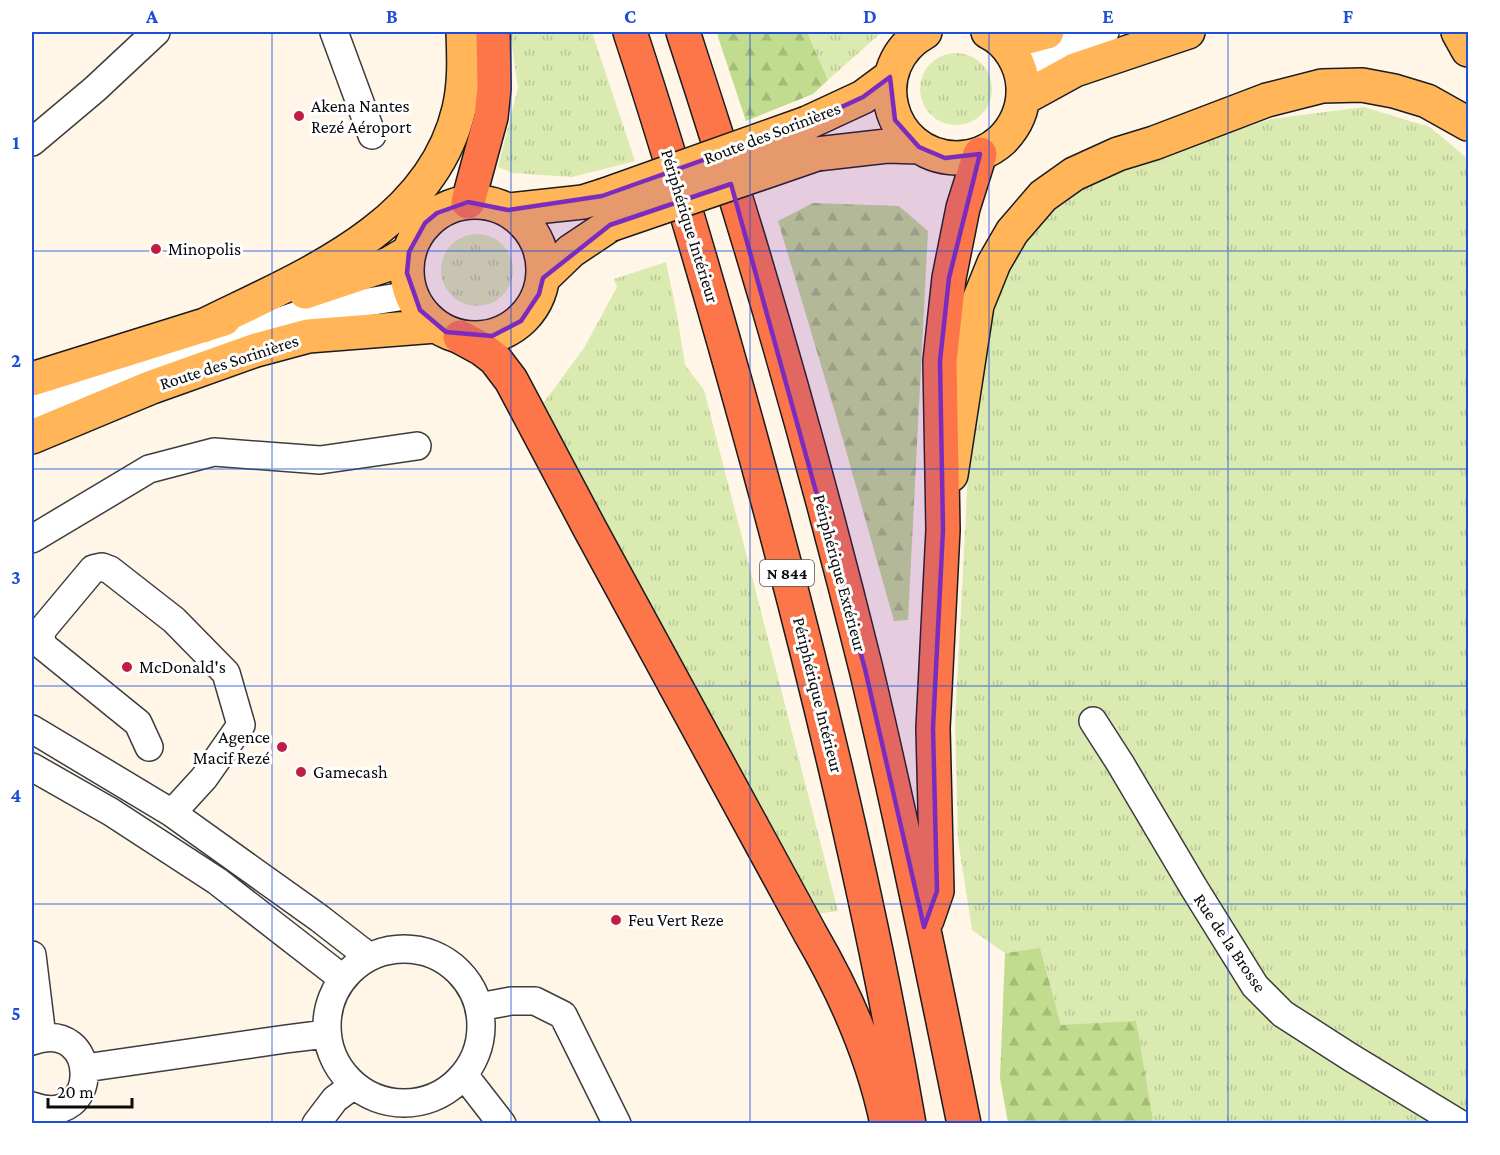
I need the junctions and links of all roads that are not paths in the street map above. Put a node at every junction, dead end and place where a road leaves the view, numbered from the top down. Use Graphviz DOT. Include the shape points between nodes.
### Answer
graph roads {
  1 [pos="156,32"];
  2 [pos="334,32"];
  3 [pos="464,32"];
  4 [pos="493,32"];
  5 [pos="630,32"];
  6 [pos="683,32"];
  7 [pos="925,32"];
  8 [pos="1047,32"];
  9 [pos="1105,32"];
  10 [pos="1188,32"];
  11 [pos="1458,32"];
  12 [pos="1003,46"];
  13 [pos="1468,50"];
  14 [pos="890,77"];
  15 [pos="1024,98"];
  16 [pos="1468,124"];
  17 [pos="372,135"];
  18 [pos="32,142"];
  19 [pos="919,147"];
  20 [pos="980,154"];
  21 [pos="468,202"];
  22 [pos="508,210"];
  23 [pos="606,210"];
  24 [pos="409,252"];
  25 [pos="543,278"];
  26 [pos="411,295"];
  27 [pos="203,326"];
  28 [pos="448,332"];
  29 [pos="32,379"];
  30 [pos="32,410"];
  31 [pos="32,437"];
  32 [pos="417,446"];
  33 [pos="943,530"];
  34 [pos="32,539"];
  35 [pos="1093,721"];
  36 [pos="32,729"];
  37 [pos="149,747"];
  38 [pos="32,767"];
  39 [pos="172,813"];
  40 [pos="924,927"];
  41 [pos="32,955"];
  42 [pos="368,956"];
  43 [pos="342,978"];
  44 [pos="479,1007"];
  45 [pos="327,1034"];
  46 [pos="37,1039"];
  47 [pos="85,1068"];
  48 [pos="464,1075"];
  49 [pos="354,1085"];
  50 [pos="47,1113"];
  51 [pos="411,1113"];
  52 [pos="316,1124"];
  53 [pos="502,1124"];
  54 [pos="617,1124"];
  55 [pos="887,1124"];
  56 [pos="909,1124"];
  57 [pos="963,1124"];
  58 [pos="1460,1124"];
  1 -- 18 [label="street"];
  2 -- 17 [label="street"];
  3 -- 27 [label="main road" via="465,71 459,109 440,160 422,186 390,220 351,249"];
  4 -- 21 [label="highway" via="491,117"];
  5 -- 56 [label="highway, Périphérique Intérieur / N 844" via="705,275 793,592 862,884"];
  6 -- 40 [label="highway, Périphérique Extérieur / N 844" via="752,252 831,537 866,669"];
  7 -- 14 [label="main road" via="908,44"];
  8 -- 12 [label="main road"];
  9 -- 12 [label="street"];
  10 -- 15 [label="main road" via="1076,70"];
  11 -- 13 [label="main road"];
  12 -- 15 [label="main road" via="1023,80"];
  14 -- 19 [label="main road" via="889,92 896,120"];
  14 -- 23 [label="main road, Route des Sorinières, bridge" via="863,97"];
  15 -- 20 [label="main road" via="1010,132"];
  16 -- 33 [label="main road" via="1427,101 1394,91 1362,85 1322,86 1267,100 1118,154 1074,174 1043,196 1012,232 977,305"];
  19 -- 20 [label="main road" via="945,158"];
  19 -- 23 [label="main road, Route des Sorinières, bridge" via="887,146 817,154"];
  20 -- 33 [label="highway" via="963,208 949,278 940,362"];
  21 -- 22 [label="main road" via="489,203"];
  21 -- 24 [label="main road" via="437,213 425,223"];
  22 -- 23 [label="main road, Route des Sorinières" via="583,202"];
  22 -- 25 [label="main road" via="524,222 536,239 543,258"];
  23 -- 25 [label="main road, Route des Sorinières"];
  24 -- 26 [label="main road"];
  24 -- 27 [label="main road" via="389,264"];
  25 -- 28 [label="main road" via="532,309 508,330 476,338"];
  26 -- 28 [label="main road" via="420,310"];
  26 -- 30 [label="street" via="298,315"];
  27 -- 29 [label="main road"];
  28 -- 31 [label="main road, Route des Sorinières" via="308,336 152,387"];
  28 -- 55 [label="highway" via="482,349 512,380 829,964 856,1020"];
  32 -- 34 [label="street" via="320,460 214,452 149,469"];
  33 -- 40 [label="highway" via="933,729 937,891"];
  35 -- 58 [label="street, Rue de la Brosse" via="1255,986 1282,1014"];
  36 -- 39 [label="street"];
  37 -- 39 [label="street" via="138,723 43,646 42,630 93,568 110,570 174,620 226,673 241,725"];
  38 -- 43 [label="street" via="111,812 217,881"];
  39 -- 42 [label="street"];
  40 -- 57 [label="highway, Périphérique Extérieur / N 844"];
  41 -- 46 [label="street"];
  42 -- 43 [label="street"];
  42 -- 44 [label="street" via="400,948 440,957 458,969"];
  43 -- 45 [label="street" via="332,995"];
  44 -- 48 [label="street" via="482,1031 476,1054"];
  44 -- 54 [label="street" via="535,1001 563,1015"];
  45 -- 47 [label="street"];
  45 -- 49 [label="street" via="331,1053"];
  46 -- 47 [label="street" via="54,1037 65,1041 81,1057"];
  47 -- 50 [label="street" via="81,1091 74,1100"];
  48 -- 51 [label="street"];
  48 -- 53 [label="street"];
  49 -- 51 [label="street"];
  49 -- 52 [label="street" via="335,1099"];
}
